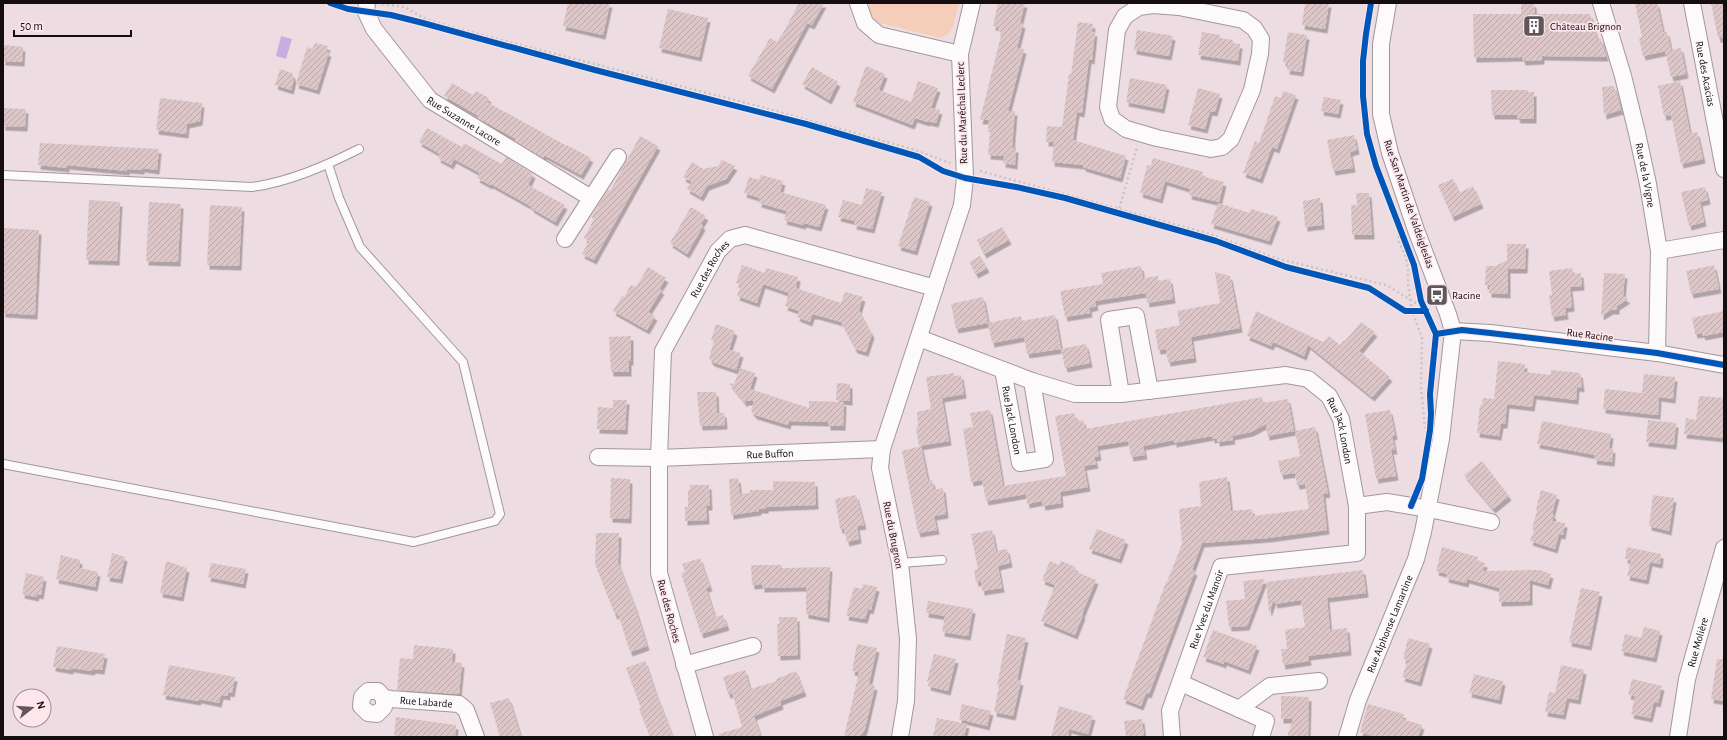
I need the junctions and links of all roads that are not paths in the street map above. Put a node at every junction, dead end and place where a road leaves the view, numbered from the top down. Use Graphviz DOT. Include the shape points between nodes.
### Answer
graph roads {
  1 [pos="858,3"];
  2 [pos="972,3"];
  3 [pos="1388,3"];
  4 [pos="1601,3"];
  5 [pos="1692,3"];
  6 [pos="1180,5"];
  7 [pos="370,6"];
  8 [pos="960,54"];
  9 [pos="359,149"];
  10 [pos="618,157"];
  11 [pos="328,164"];
  12 [pos="1724,168"];
  13 [pos="3,175"];
  14 [pos="591,198"];
  15 [pos="565,239"];
  16 [pos="1724,240"];
  17 [pos="1659,251"];
  18 [pos="935,288"];
  19 [pos="1453,331"];
  20 [pos="918,338"];
  21 [pos="1657,353"];
  22 [pos="1724,365"];
  23 [pos="1003,370"];
  24 [pos="1032,381"];
  25 [pos="1150,391"];
  26 [pos="1121,394"];
  27 [pos="882,449"];
  28 [pos="598,457"];
  29 [pos="659,458"];
  30 [pos="3,464"];
  31 [pos="1357,506"];
  32 [pos="1429,509"];
  33 [pos="1491,522"];
  34 [pos="1724,548"];
  35 [pos="942,560"];
  36 [pos="900,562"];
  37 [pos="753,646"];
  38 [pos="684,665"];
  39 [pos="1319,681"];
  40 [pos="1181,683"];
  41 [pos="384,702"];
  42 [pos="1239,709"];
  43 [pos="476,737"];
  44 [pos="705,737"];
  45 [pos="900,737"];
  46 [pos="1172,737"];
  47 [pos="1261,737"];
  48 [pos="1347,737"];
  49 [pos="1678,737"];
  1 -- 8 [label="street" via="864,23 879,35"];
  2 -- 8 [label="street, Rue du Maréchal Leclerc"];
  3 -- 19 [label="street, Rue San Martin de Valdeigleslas" via="1381,44 1381,114 1390,153"];
  4 -- 17 [label="street, Rue de la Vigne" via="1637,133"];
  5 -- 12 [label="street, Rue des Acacias"];
  6 -- 6 [label="street" via="1139,7 1125,16 1117,30 1108,107 1112,119 1126,129 1211,149 1222,147 1231,139 1252,90 1261,39 1254,28 1243,20"];
  7 -- 14 [label="street, Rue Suzanne Lacore" via="374,29 430,100"];
  8 -- 18 [label="street, Rue du Maréchal Leclerc" via="965,178 962,205"];
  9 -- 11 [label="lane"];
  10 -- 14 [label="street"];
  11 -- 13 [label="lane" via="267,185 252,187"];
  11 -- 30 [label="lane" via="339,198 360,246 464,362 500,514 495,521 414,542"];
  14 -- 15 [label="street"];
  16 -- 17 [label="street"];
  17 -- 21 [label="street, Rue de la Vigne"];
  18 -- 20 [label="street, Rue du Maréchal Leclerc"];
  18 -- 29 [label="street, Rue des Roches" via="745,235 730,239 718,251 663,351"];
  19 -- 21 [label="street, Rue Racine"];
  19 -- 32 [label="street, Rue Alphonse Lamartine" via="1441,439"];
  20 -- 23 [label="street, Rue Jack London"];
  20 -- 27 [label="street, Rue du Brugnon"];
  21 -- 22 [label="street, Rue Racine"];
  23 -- 24 [label="street, Rue Jack London"];
  23 -- 24 [label="street, Rue Jack London" via="1020,463 1045,459"];
  24 -- 26 [label="street, Rue Jack London" via="1075,394"];
  25 -- 26 [label="street, Rue Jack London"];
  25 -- 26 [label="street" via="1136,316 1108,320"];
  25 -- 31 [label="street, Rue Jack London" via="1286,375 1308,379 1329,396 1341,419"];
  27 -- 29 [label="street, Rue Buffon"];
  27 -- 36 [label="street, Rue du Brugnon" via="880,468"];
  28 -- 29 [label="street"];
  29 -- 38 [label="street, Rue des Roches" via="659,573"];
  31 -- 32 [label="street" via="1387,502"];
  31 -- 40 [label="street, Rue Yves du Manoir" via="1357,553 1221,567"];
  32 -- 33 [label="street"];
  32 -- 48 [label="street, Rue Alphonse Lamartine" via="1416,559 1358,700"];
  34 -- 49 [label="street, Rue Molière" via="1687,679"];
  35 -- 36 [label="lane"];
  36 -- 45 [label="street, Rue du Brugnon" via="908,639 906,701"];
  37 -- 38 [label="street"];
  38 -- 44 [label="street, Rue des Roches"];
  39 -- 42 [label="street" via="1270,686"];
  40 -- 42 [label="street"];
  40 -- 46 [label="street, Rue Yves du Manoir" via="1170,711"];
  41 -- 43 [label="street, Rue Labarde" via="458,712 466,710"];
  42 -- 47 [label="street" via="1266,721"];
}
